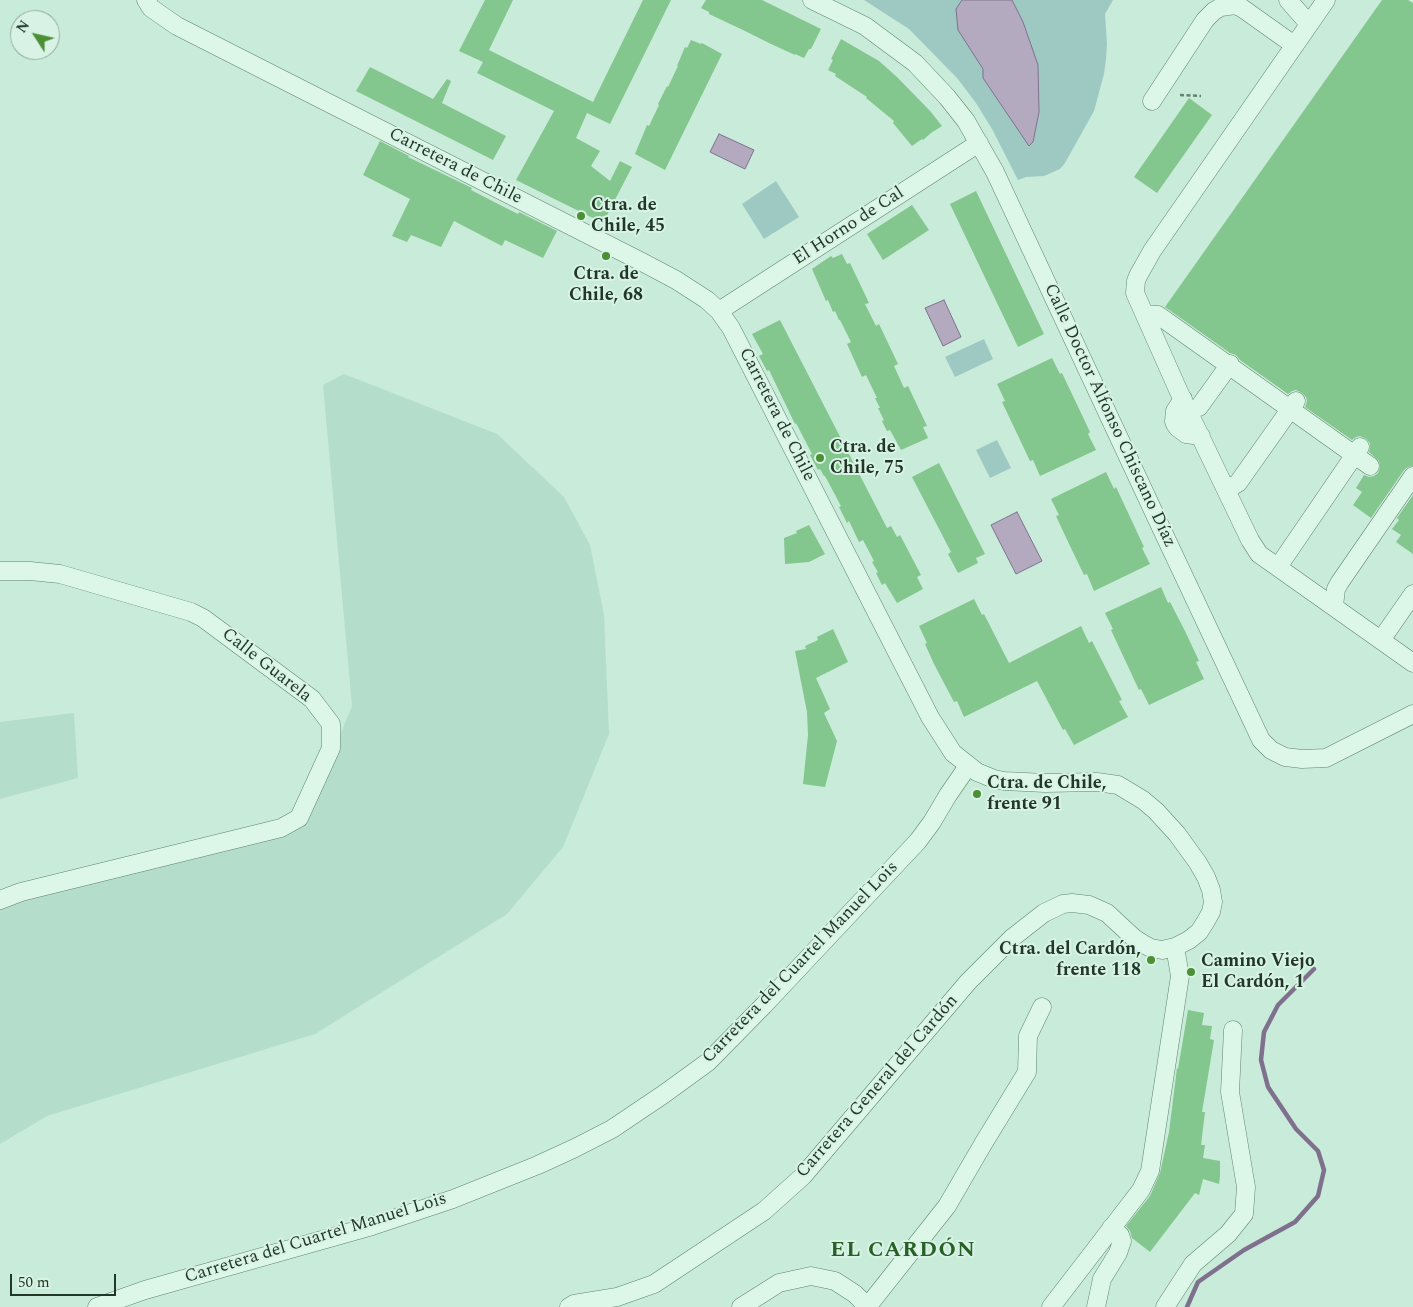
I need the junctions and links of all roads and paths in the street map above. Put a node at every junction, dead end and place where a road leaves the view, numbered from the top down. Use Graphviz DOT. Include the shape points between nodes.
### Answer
graph roads {
  1 [pos="146,0"];
  2 [pos="812,0"];
  3 [pos="1288,0"];
  4 [pos="1326,0"];
  5 [pos="1309,24"];
  6 [pos="1294,45"];
  7 [pos="1180,95"];
  8 [pos="1201,96"];
  9 [pos="1152,101"];
  10 [pos="978,143"];
  11 [pos="719,311"];
  12 [pos="1145,314"];
  13 [pos="1230,364"];
  14 [pos="1296,401"];
  15 [pos="1186,405"];
  16 [pos="1360,446"];
  17 [pos="1370,466"];
  18 [pos="1413,476"];
  19 [pos="1225,485"];
  20 [pos="1278,568"];
  21 [pos="0,571"];
  22 [pos="1413,594"];
  23 [pos="1334,606"];
  24 [pos="1381,640"];
  25 [pos="1413,663"];
  26 [pos="1413,714"];
  27 [pos="968,766"];
  28 [pos="0,900"];
  29 [pos="1175,947"];
  30 [pos="1042,1008"];
  31 [pos="1233,1030"];
  32 [pos="1111,1228"];
  33 [pos="96,1307"];
  34 [pos="569,1307"];
  35 [pos="741,1307"];
  36 [pos="868,1307"];
  37 [pos="1051,1307"];
  38 [pos="1096,1307"];
  39 [pos="1165,1307"];
  1 -- 11 [label="street, Carretera de Chile" via="151,8 176,26 642,262 694,291"];
  2 -- 10 [label="street, Calle Doctor Alfonso Chiscano Díaz" via="865,26 915,63 966,121"];
  3 -- 5 [label="street"];
  4 -- 5 [label="street"];
  5 -- 6 [label="street"];
  6 -- 9 [label="street" via="1242,8 1235,5 1221,7 1205,20"];
  6 -- 12 [label="street" via="1141,268 1135,293"];
  7 -- 8 [label="path"];
  10 -- 11 [label="street, El Horno de Cal"];
  10 -- 26 [label="street, Calle Doctor Alfonso Chiscano Díaz" via="995,172 1261,740 1271,750 1285,756 1326,758"];
  11 -- 27 [label="street, Carretera de Chile" via="731,328 930,717 948,747"];
  12 -- 15 [label="street"];
  12 -- 17 [label="street" via="1158,315"];
  13 -- 15 [label="street" via="1198,407"];
  14 -- 19 [label="street" via="1238,482 1231,487"];
  15 -- 19 [label="street" via="1175,411 1175,424 1186,434 1200,436"];
  16 -- 20 [label="street"];
  18 -- 23 [label="street" via="1340,582"];
  19 -- 20 [label="street" via="1254,548"];
  20 -- 23 [label="street"];
  21 -- 28 [label="street, Calle Guarela" via="60,574 191,612 312,699 331,724 331,748 299,818 281,828 21,892"];
  22 -- 24 [label="street"];
  23 -- 24 [label="street"];
  24 -- 25 [label="street"];
  27 -- 29 [label="street, Carretera de Chile" via="1004,781 1118,785 1156,811 1198,862 1213,902 1199,932"];
  27 -- 33 [label="street, Carretera del Cuartel Manuel Lois" via="918,840 708,1062 612,1128 538,1165 444,1202"];
  29 -- 32 [label="street" via="1180,976 1150,1171"];
  29 -- 34 [label="street, Carretera General del Cardón" via="1151,948 1134,938 1107,913 1089,905 1063,904 1044,913 1012,938 968,982 803,1176 764,1211 654,1284 617,1297"];
  30 -- 36 [label="street" via="1028,1036 1027,1072 947,1206"];
  31 -- 39 [label="street" via="1230,1092 1246,1187 1244,1214 1228,1234 1193,1264"];
  32 -- 37 [label="street"];
  32 -- 38 [label="street" via="1122,1241 1102,1279"];
  35 -- 36 [label="street" via="779,1283 811,1276 835,1282"];
}
